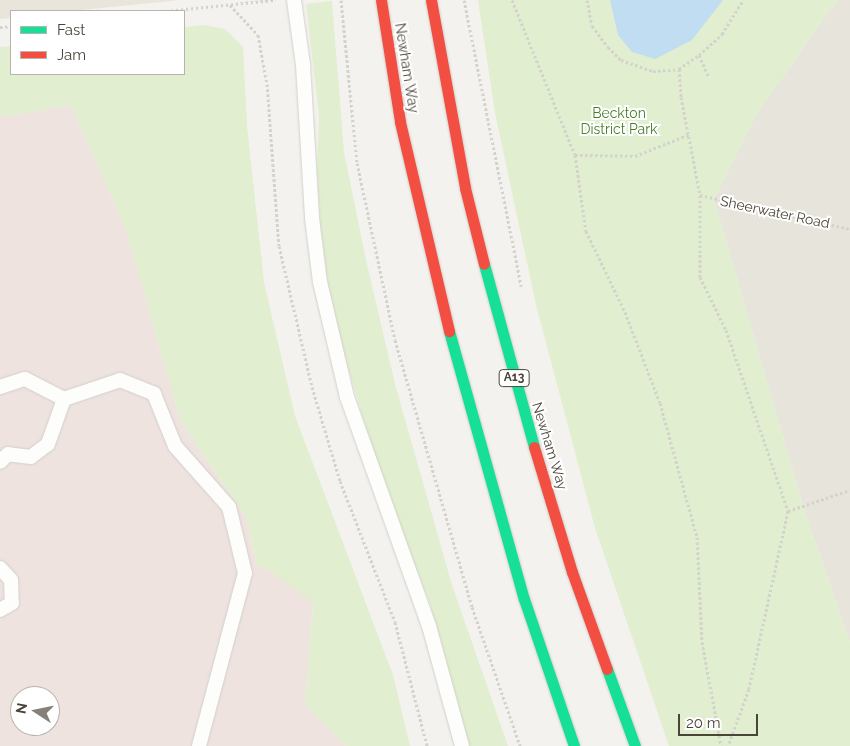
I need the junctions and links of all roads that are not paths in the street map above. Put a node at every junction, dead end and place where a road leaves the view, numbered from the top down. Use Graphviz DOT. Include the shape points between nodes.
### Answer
graph roads {
  1 [pos="294,0"];
  2 [pos="381,0"];
  3 [pos="431,0"];
  4 [pos="0,388"];
  5 [pos="64,399"];
  6 [pos="0,462"];
  7 [pos="0,568"];
  8 [pos="0,610"];
  9 [pos="199,746"];
  10 [pos="462,746"];
  11 [pos="574,746"];
  12 [pos="635,746"];
  1 -- 10 [label="lane" via="303,65 312,218 320,282 347,397 429,626"];
  2 -- 11 [label="highway, Newham Way" via="400,122 440,302 524,599"];
  3 -- 12 [label="highway, Newham Way / A13" via="465,188 512,372 572,572"];
  4 -- 5 [label="lane" via="25,379"];
  5 -- 6 [label="lane" via="48,444 32,457 8,454"];
  5 -- 9 [label="lane" via="120,380 154,394 175,446 229,507 245,573"];
  7 -- 8 [label="lane" via="11,580 12,603"];
}
